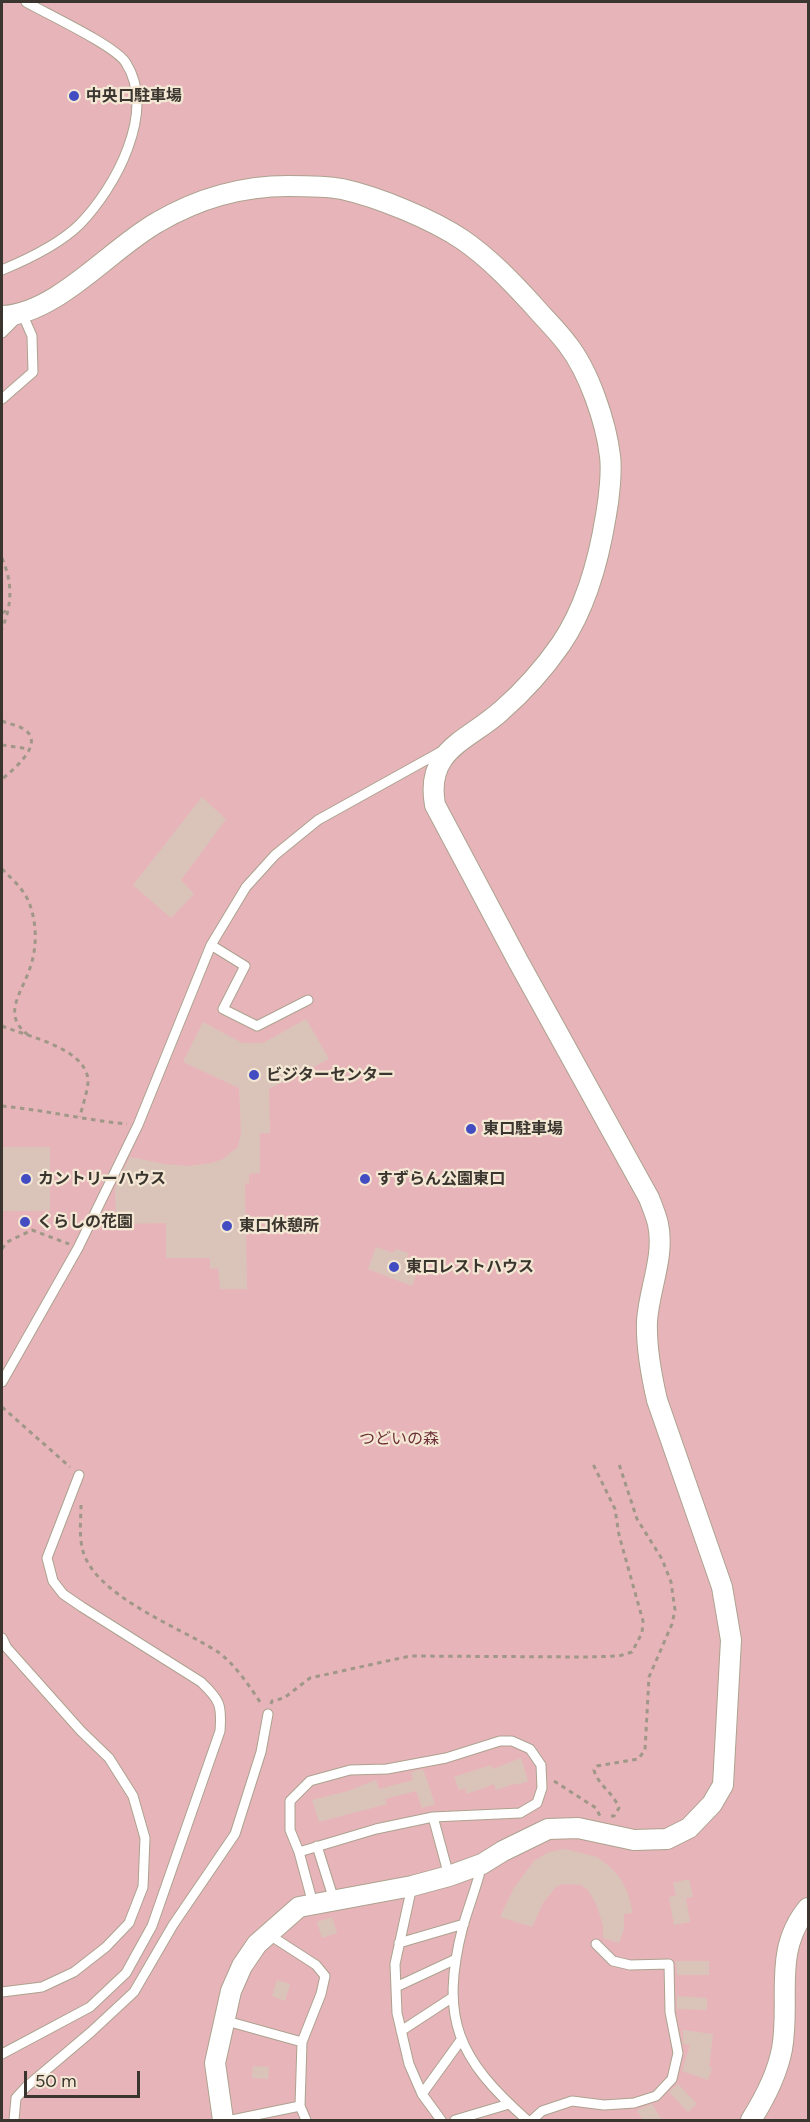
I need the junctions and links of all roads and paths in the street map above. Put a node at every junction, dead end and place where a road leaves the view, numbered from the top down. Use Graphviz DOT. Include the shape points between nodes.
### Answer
graph roads {
  1 [pos="26,2"];
  2 [pos="2,270"];
  3 [pos="22,313"];
  4 [pos="2,316"];
  5 [pos="2,333"];
  6 [pos="2,399"];
  7 [pos="2,558"];
  8 [pos="10,608"];
  9 [pos="2,613"];
  10 [pos="2,629"];
  11 [pos="2,721"];
  12 [pos="454,744"];
  13 [pos="2,746"];
  14 [pos="30,749"];
  15 [pos="2,779"];
  16 [pos="2,869"];
  17 [pos="211,945"];
  18 [pos="308,1000"];
  19 [pos="2,1026"];
  20 [pos="31,1037"];
  21 [pos="2,1106"];
  22 [pos="80,1117"];
  23 [pos="138,1125"];
  24 [pos="78,1248"];
  25 [pos="2,1249"];
  26 [pos="2,1382"];
  27 [pos="2,1407"];
  28 [pos="618,1461"];
  29 [pos="593,1464"];
  30 [pos="79,1475"];
  31 [pos="2,1638"];
  32 [pos="268,1714"];
  33 [pos="542,1775"];
  34 [pos="433,1817"];
  35 [pos="594,1817"];
  36 [pos="600,1817"];
  37 [pos="317,1846"];
  38 [pos="299,1852"];
  39 [pos="482,1864"];
  40 [pos="449,1876"];
  41 [pos="412,1886"];
  42 [pos="334,1900"];
  43 [pos="313,1904"];
  44 [pos="808,1908"];
  45 [pos="464,1924"];
  46 [pos="268,1934"];
  47 [pos="399,1943"];
  48 [pos="596,1944"];
  49 [pos="456,1959"];
  50 [pos="396,1987"];
  51 [pos="2,1992"];
  52 [pos="453,1997"];
  53 [pos="223,2020"];
  54 [pos="401,2031"];
  55 [pos="461,2040"];
  56 [pos="302,2042"];
  57 [pos="2,2054"];
  58 [pos="422,2094"];
  59 [pos="509,2104"];
  60 [pos="300,2106"];
  61 [pos="14,2121"];
  62 [pos="223,2121"];
  63 [pos="232,2121"];
  64 [pos="306,2121"];
  65 [pos="441,2121"];
  66 [pos="455,2121"];
  67 [pos="530,2121"];
  68 [pos="751,2121"];
  1 -- 2 [label="lane" via="95,40 126,63 135,83 137,114 127,149 94,208 67,234"];
  3 -- 4 [label="street"];
  3 -- 5 [label="lane"];
  3 -- 6 [label="lane" via="32,336 33,372"];
  3 -- 12 [label="street" via="82,278 156,223 197,202 237,189 340,189 428,220 463,240 503,273 570,346 586,376 611,457 607,513 594,570 575,620 560,645 504,708"];
  7 -- 8 [label="path" via="8,573"];
  8 -- 9 [label="path"];
  8 -- 10 [label="path"];
  11 -- 14 [label="path" via="30,734"];
  12 -- 17 [label="lane" via="318,820 275,855 246,886"];
  12 -- 39 [label="street" via="435,773 435,805 649,1198 658,1225 658,1261 647,1342 657,1400 722,1587 731,1640 723,1785 712,1804 688,1828 667,1839 634,1840 578,1828 548,1829"];
  13 -- 14 [label="path"];
  14 -- 15 [label="path"];
  16 -- 20 [label="path" via="30,903 34,924 30,968 18,993 14,1014 21,1031"];
  17 -- 18 [label="lane" via="245,966 223,1009 258,1026"];
  17 -- 23 [label="lane"];
  19 -- 20 [label="path"];
  20 -- 22 [label="path" via="65,1049 80,1061 88,1079"];
  21 -- 22 [label="path"];
  22 -- 23 [label="path"];
  23 -- 24 [label="lane"];
  24 -- 25 [label="path" via="32,1230"];
  24 -- 26 [label="lane"];
  27 -- 30 [label="path"];
  28 -- 36 [label="path" via="637,1519 662,1559 671,1582 675,1610 649,1677 645,1750 638,1759 597,1766 594,1770 596,1779 615,1798 619,1808 614,1816"];
  29 -- 32 [label="path" via="615,1509 643,1621 642,1633 632,1652 619,1656 410,1656 310,1678 284,1698 272,1701"];
  30 -- 32 [label="path" via="82,1547 89,1564 108,1587 220,1653 250,1686"];
  30 -- 57 [label="lane" via="47,1558 52,1581 63,1594 217,1696 220,1731 152,1926 126,1973 90,2007"];
  31 -- 51 [label="lane" via="109,1758 133,1796 146,1838 143,1887 129,1923 74,1972 42,1987"];
  32 -- 61 [label="lane" via="261,1752 235,1833 173,1925 134,1992 26,2087 16,2098"];
  33 -- 34 [label="lane" via="537,1803 520,1813"];
  33 -- 36 [label="path" via="596,1808"];
  33 -- 38 [label="lane" via="541,1765 530,1749 512,1741 500,1741 446,1758 387,1769 350,1770 310,1781 290,1801 290,1830"];
  34 -- 37 [label="lane"];
  34 -- 40 [label="lane"];
  35 -- 36 [label="path"];
  37 -- 38 [label="lane"];
  37 -- 42 [label="lane"];
  38 -- 43 [label="lane"];
  39 -- 40 [label="street"];
  39 -- 45 [label="lane"];
  40 -- 41 [label="street"];
  41 -- 42 [label="street"];
  41 -- 47 [label="lane"];
  42 -- 43 [label="street"];
  43 -- 46 [label="street" via="299,1907"];
  44 -- 68 [label="street" via="789,1939 782,2048 776,2072"];
  45 -- 47 [label="lane"];
  45 -- 49 [label="lane"];
  46 -- 53 [label="street" via="242,1966"];
  46 -- 56 [label="lane" via="316,1965 325,1976"];
  47 -- 50 [label="lane"];
  48 -- 67 [label="lane" via="613,1961 630,1965 669,1964 670,2012 678,2053 672,2079 656,2096 633,2103 572,2101 542,2111"];
  49 -- 50 [label="lane"];
  49 -- 52 [label="lane"];
  50 -- 54 [label="lane"];
  52 -- 54 [label="lane"];
  52 -- 55 [label="lane"];
  53 -- 56 [label="lane"];
  53 -- 62 [label="street" via="215,2063"];
  54 -- 58 [label="lane"];
  55 -- 58 [label="lane"];
  55 -- 59 [label="lane" via="484,2079"];
  56 -- 60 [label="lane"];
  58 -- 65 [label="lane"];
  59 -- 66 [label="lane"];
  59 -- 67 [label="lane"];
  60 -- 63 [label="lane"];
  60 -- 64 [label="lane"];
}
